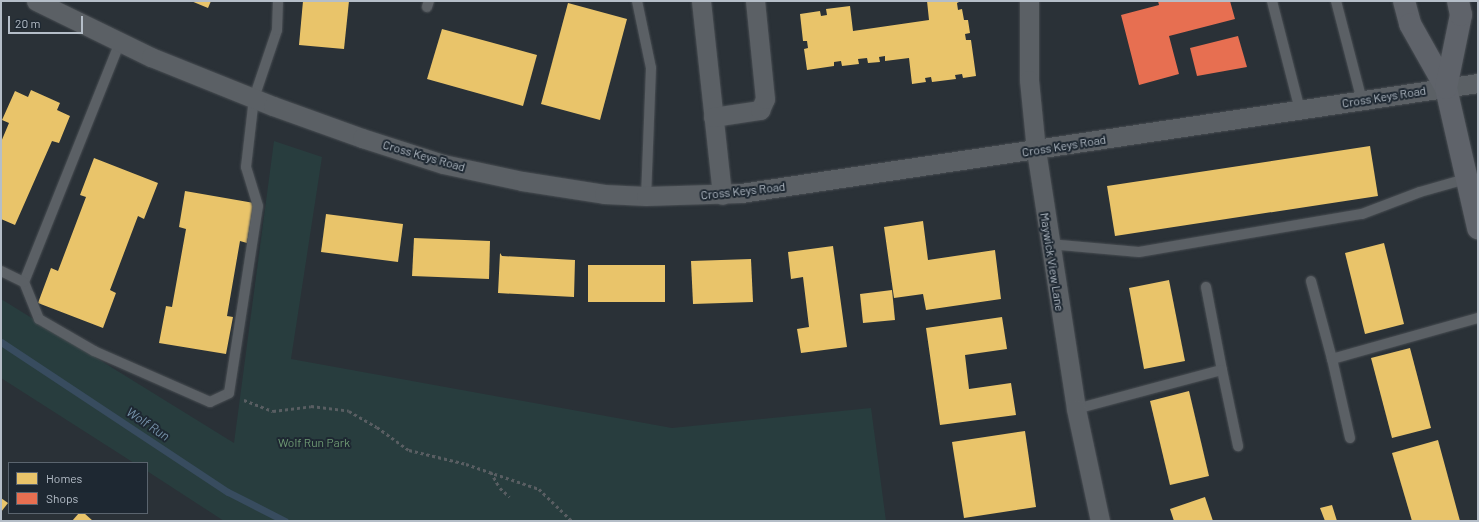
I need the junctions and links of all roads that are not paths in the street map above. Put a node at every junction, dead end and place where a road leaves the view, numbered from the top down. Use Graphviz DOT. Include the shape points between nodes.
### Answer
graph roads {
  1 [pos="36,1"];
  2 [pos="278,1"];
  3 [pos="637,1"];
  4 [pos="701,1"];
  5 [pos="755,1"];
  6 [pos="1029,1"];
  7 [pos="1272,1"];
  8 [pos="1336,1"];
  9 [pos="1404,1"];
  10 [pos="1458,1"];
  11 [pos="120,42"];
  12 [pos="1478,83"];
  13 [pos="1446,88"];
  14 [pos="254,98"];
  15 [pos="1362,101"];
  16 [pos="1300,110"];
  17 [pos="713,117"];
  18 [pos="1036,150"];
  19 [pos="1466,179"];
  20 [pos="722,195"];
  21 [pos="646,196"];
  22 [pos="1478,228"];
  23 [pos="1049,244"];
  24 [pos="1,271"];
  25 [pos="1311,281"];
  26 [pos="24,282"];
  27 [pos="1206,287"];
  28 [pos="1478,318"];
  29 [pos="1332,359"];
  30 [pos="1222,370"];
  31 [pos="1076,409"];
  32 [pos="1350,438"];
  33 [pos="1238,446"];
  34 [pos="1100,521"];
  1 -- 11 [label="street, Cross Keys Road"];
  2 -- 14 [label="lane" via="277,30"];
  3 -- 21 [label="lane" via="651,68"];
  4 -- 17 [label="street"];
  5 -- 17 [label="street" via="765,99 760,110"];
  6 -- 18 [label="street, Maywick View Lane" via="1029,80"];
  7 -- 16 [label="lane"];
  8 -- 15 [label="lane"];
  9 -- 13 [label="main road" via="1410,24"];
  10 -- 13 [label="main road" via="1461,15"];
  11 -- 14 [label="street, Cross Keys Road"];
  11 -- 26 [label="lane"];
  12 -- 13 [label="street, Cross Keys Road"];
  13 -- 15 [label="street, Cross Keys Road"];
  13 -- 19 [label="main road"];
  14 -- 21 [label="street, Cross Keys Road" via="443,164 522,181 604,194"];
  14 -- 26 [label="lane" via="246,167 258,206 228,393 210,402 94,351 39,319"];
  15 -- 16 [label="street, Cross Keys Road"];
  16 -- 18 [label="street, Cross Keys Road"];
  17 -- 20 [label="street"];
  18 -- 20 [label="street, Cross Keys Road"];
  18 -- 23 [label="street, Maywick View Lane"];
  19 -- 22 [label="main road"];
  19 -- 23 [label="lane" via="1420,192 1362,214 1139,252"];
  20 -- 21 [label="street, Cross Keys Road"];
  23 -- 31 [label="street, Maywick View Lane"];
  24 -- 26 [label="lane"];
  25 -- 29 [label="lane"];
  27 -- 30 [label="lane"];
  28 -- 29 [label="lane"];
  29 -- 32 [label="lane"];
  30 -- 31 [label="lane"];
  30 -- 33 [label="lane"];
  31 -- 34 [label="street, Maywick View Lane"];
}
